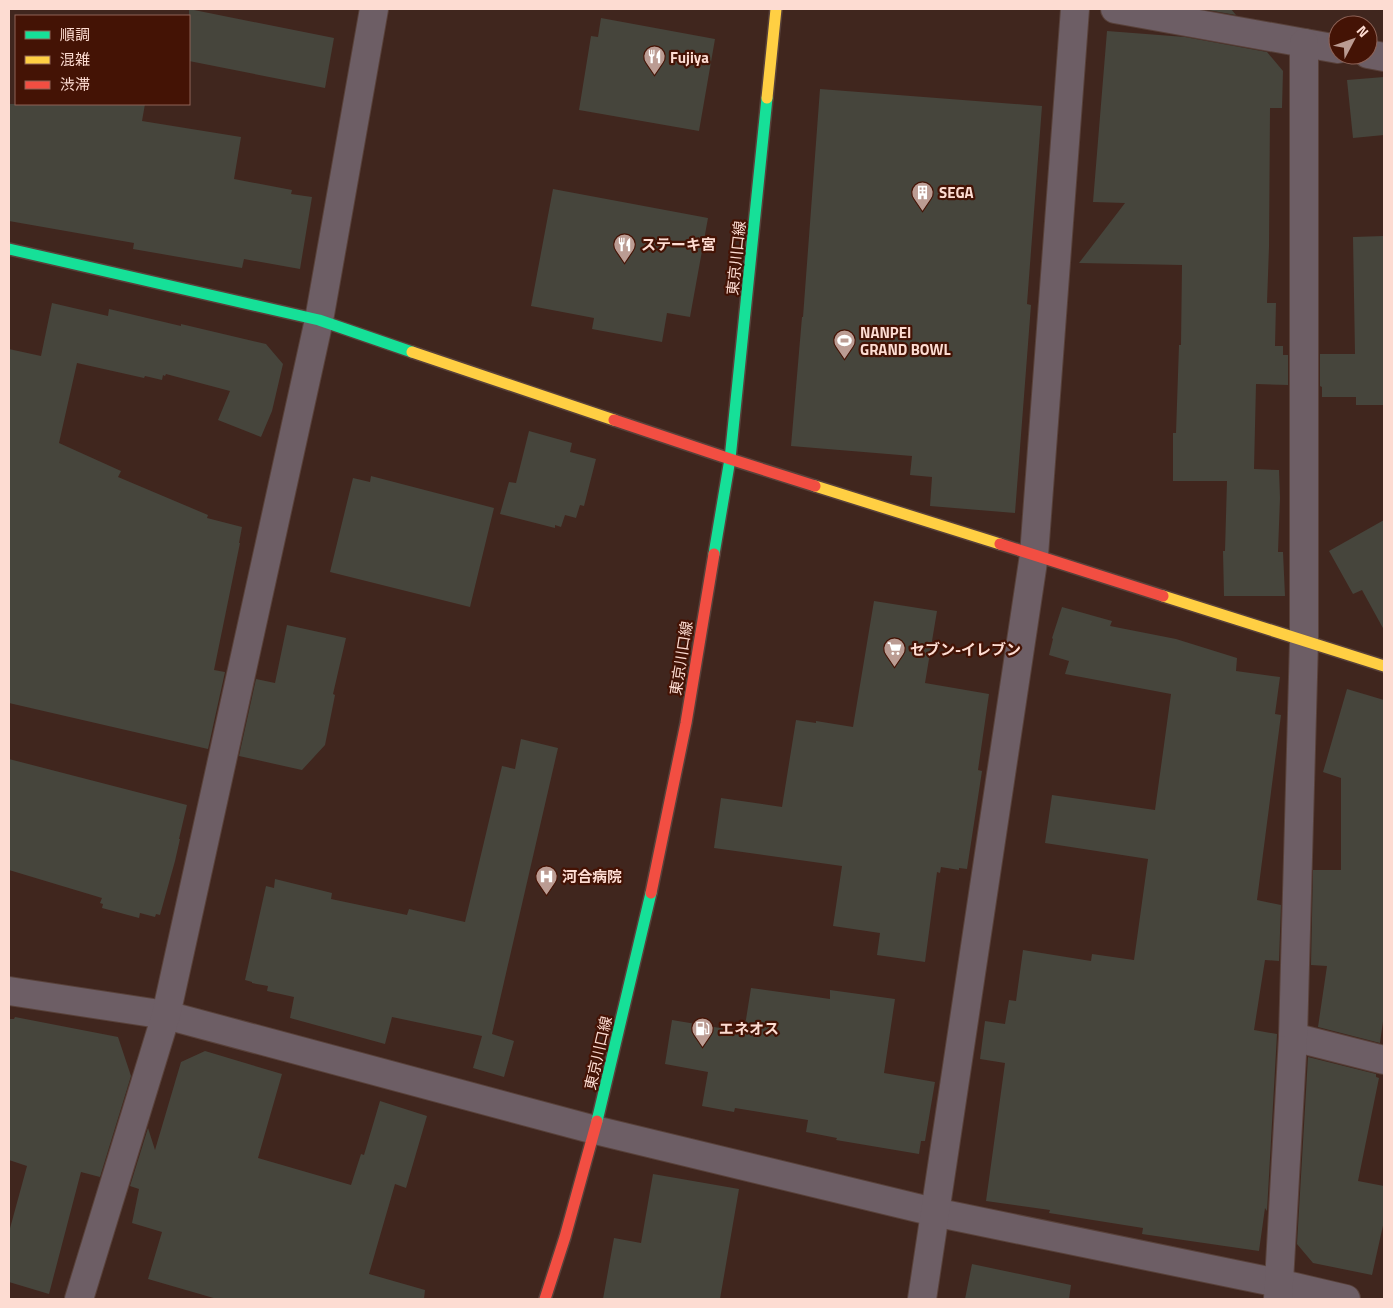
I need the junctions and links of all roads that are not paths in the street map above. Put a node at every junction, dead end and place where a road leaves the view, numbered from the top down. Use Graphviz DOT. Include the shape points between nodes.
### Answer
graph roads {
  1 [pos="374,9"];
  2 [pos="776,9"];
  3 [pos="1075,9"];
  4 [pos="1115,9"];
  5 [pos="1304,43"];
  6 [pos="1328,47"];
  7 [pos="9,249"];
  8 [pos="319,320"];
  9 [pos="730,459"];
  10 [pos="1034,555"];
  11 [pos="1304,641"];
  12 [pos="1384,666"];
  13 [pos="9,990"];
  14 [pos="166,1014"];
  15 [pos="1293,1037"];
  16 [pos="1384,1060"];
  17 [pos="595,1130"];
  18 [pos="934,1212"];
  19 [pos="1278,1291"];
  20 [pos="79,1299"];
  21 [pos="545,1299"];
  22 [pos="922,1299"];
  23 [pos="1346,1299"];
  1 -- 8 [label="street"];
  2 -- 9 [label="street, 東京川口線"];
  3 -- 10 [label="street"];
  4 -- 5 [label="street"];
  5 -- 6 [label="street"];
  5 -- 11 [label="street"];
  7 -- 8 [label="street"];
  8 -- 9 [label="street"];
  8 -- 14 [label="street"];
  9 -- 10 [label="street"];
  9 -- 17 [label="street, 東京川口線" via="686,724 646,916"];
  10 -- 11 [label="street"];
  10 -- 18 [label="street"];
  11 -- 12 [label="street"];
  11 -- 15 [label="street"];
  13 -- 14 [label="street"];
  14 -- 17 [label="street"];
  14 -- 20 [label="street"];
  15 -- 16 [label="street"];
  15 -- 19 [label="street"];
  17 -- 18 [label="street"];
  17 -- 21 [label="street, 東京川口線"];
  18 -- 19 [label="street"];
  18 -- 22 [label="street"];
  19 -- 23 [label="street"];
}
